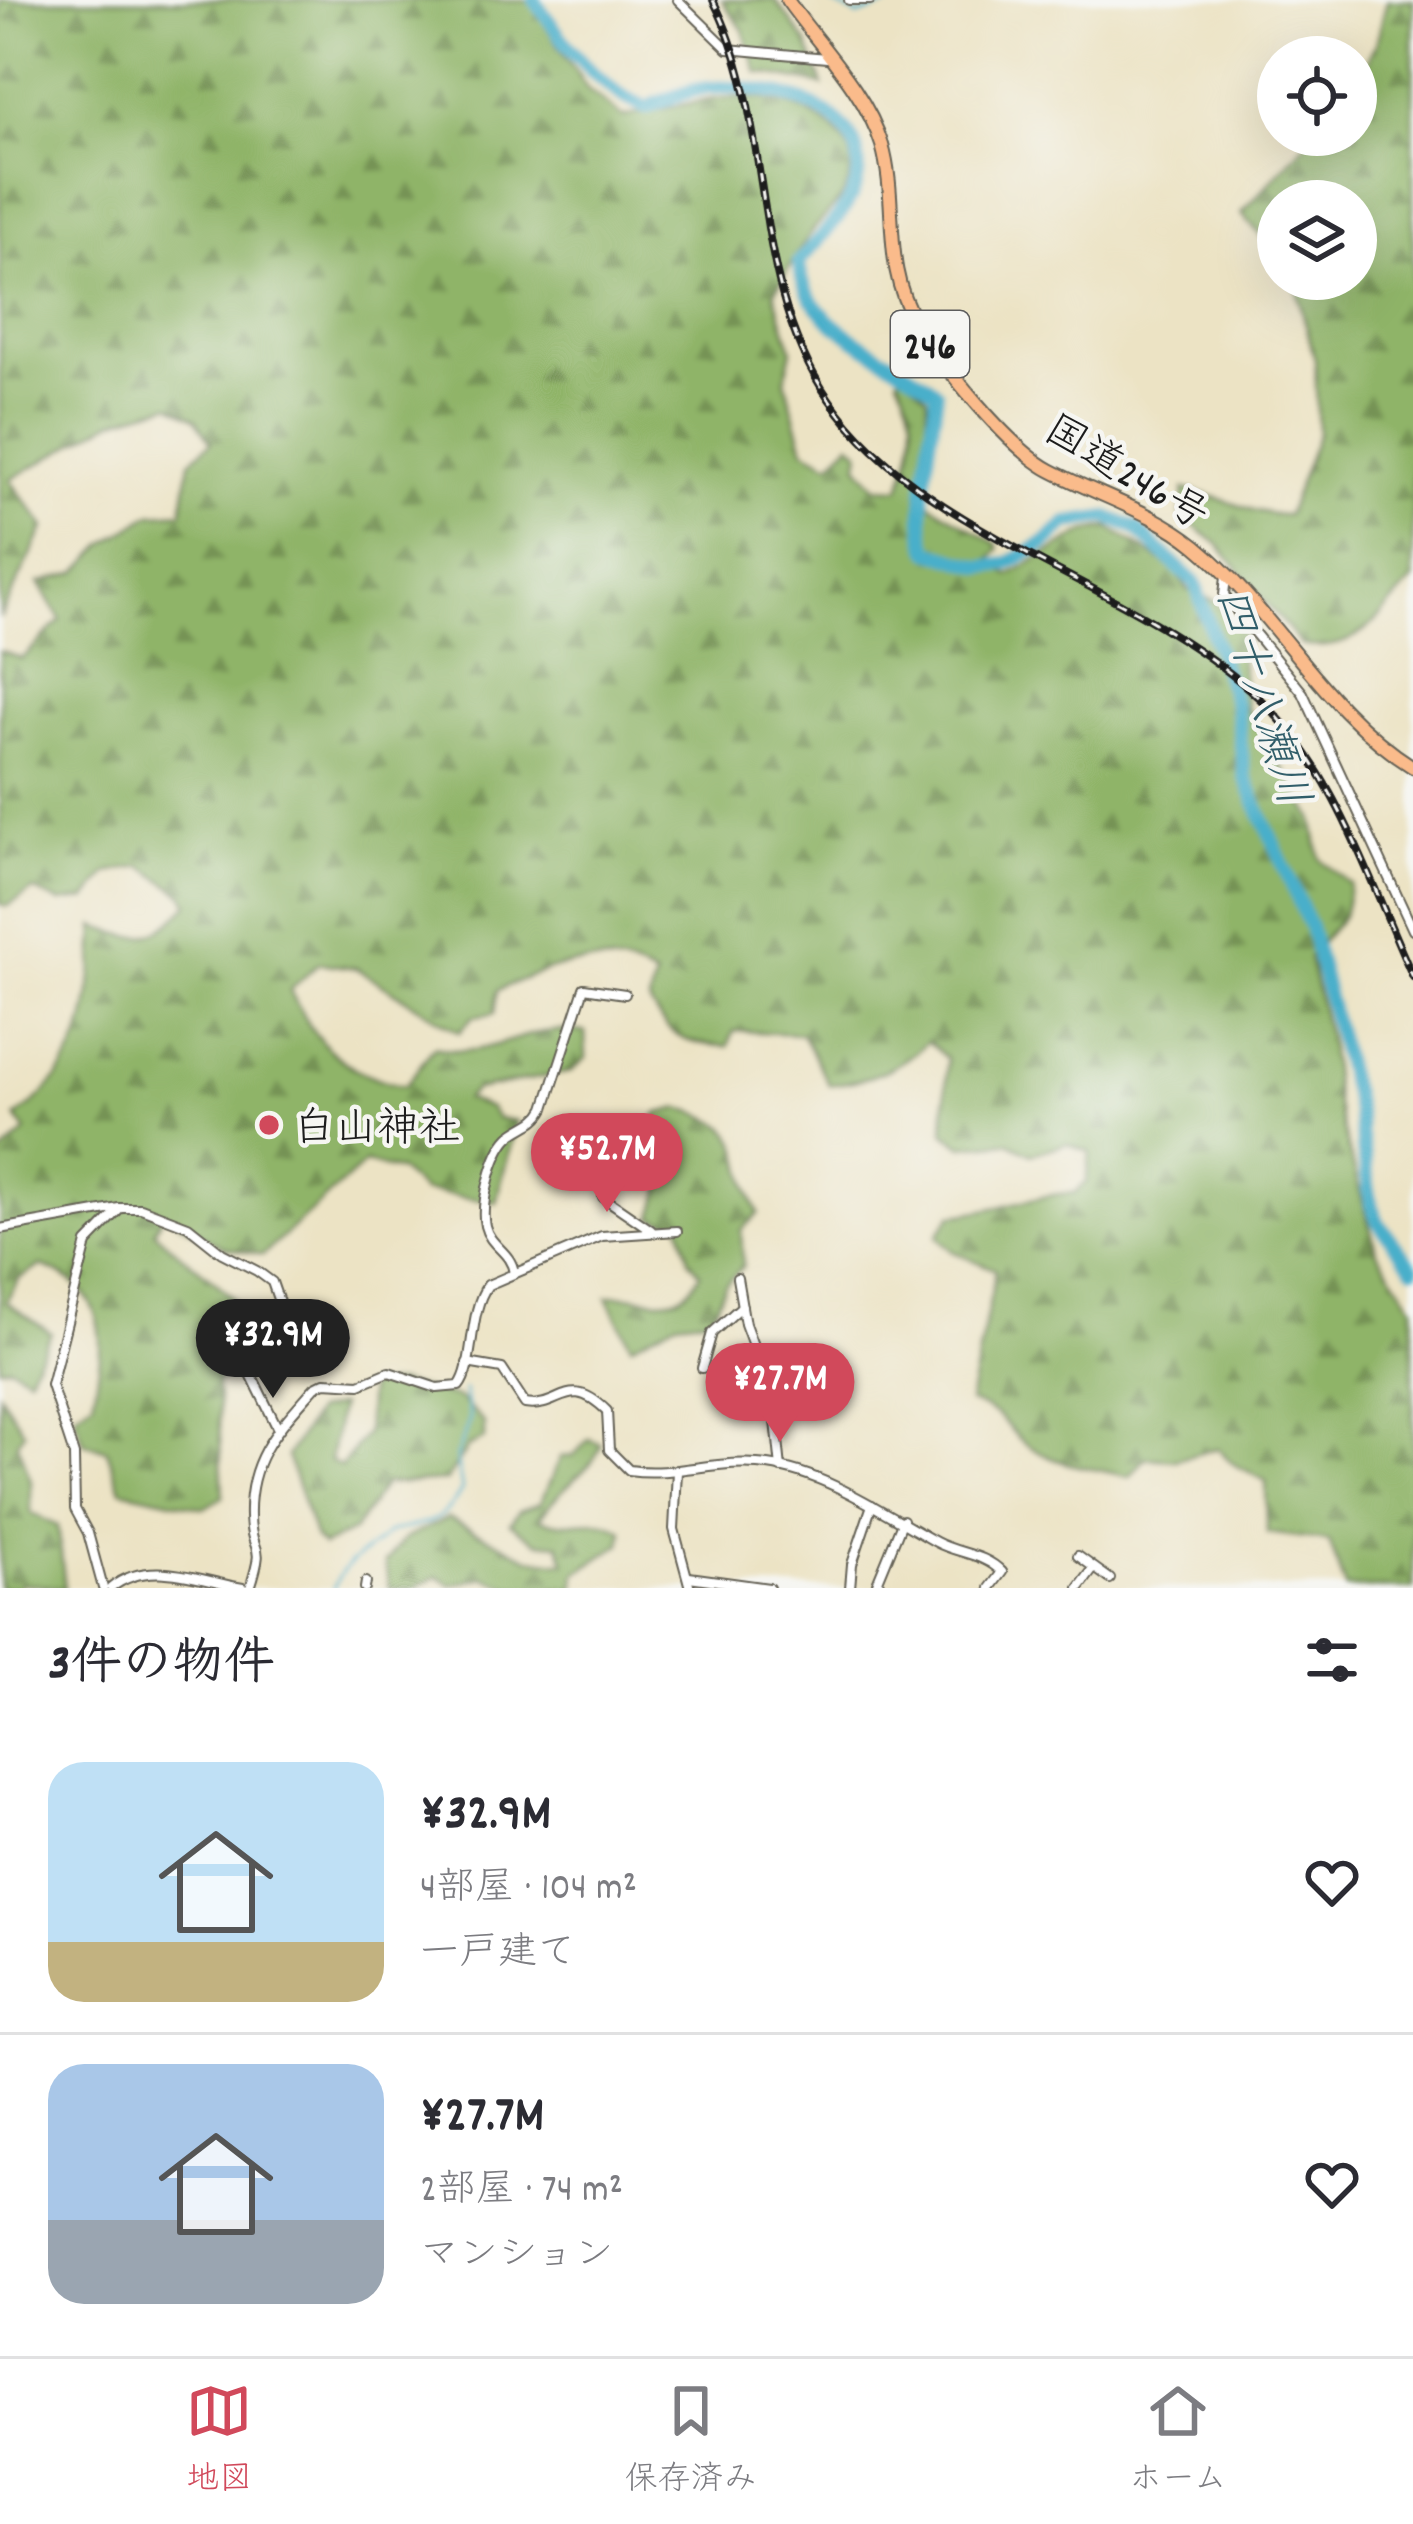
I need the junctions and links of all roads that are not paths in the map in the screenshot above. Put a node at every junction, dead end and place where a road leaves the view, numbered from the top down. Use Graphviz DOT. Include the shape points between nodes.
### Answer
graph roads {
  1 [pos="678,0"];
  2 [pos="787,0"];
  3 [pos="849,0"];
  4 [pos="870,0"];
  5 [pos="827,58"];
  6 [pos="1227,576"];
  7 [pos="1413,767"];
  8 [pos="1412,925"];
  9 [pos="625,994"];
  10 [pos="603,1197"];
  11 [pos="121,1208"];
  12 [pos="0,1229"];
  13 [pos="652,1231"];
  14 [pos="677,1231"];
  15 [pos="514,1273"];
  16 [pos="737,1278"];
  17 [pos="742,1306"];
  18 [pos="467,1364"];
  19 [pos="702,1369"];
  20 [pos="278,1429"];
  21 [pos="781,1468"];
  22 [pos="676,1471"];
  23 [pos="872,1505"];
  24 [pos="903,1520"];
  25 [pos="1078,1556"];
  26 [pos="1094,1568"];
  27 [pos="1110,1579"];
  28 [pos="689,1582"];
  29 [pos="107,1588"];
  30 [pos="247,1588"];
  31 [pos="769,1588"];
  32 [pos="850,1588"];
  33 [pos="875,1588"];
  34 [pos="989,1588"];
  35 [pos="1079,1588"];
  1 -- 5 [label="street" via="728,50"];
  2 -- 5 [label="highway, 国道246号 / 246"];
  3 -- 4 [label="street"];
  5 -- 6 [label="highway, 国道246号 / 246" via="881,143 895,270 934,348 1028,454 1168,527"];
  6 -- 7 [label="highway, 国道246号 / 246" via="1344,713"];
  6 -- 8 [label="street" via="1224,595 1303,693"];
  9 -- 15 [label="street" via="584,988 542,1114 508,1138 497,1160 484,1220"];
  10 -- 13 [label="street"];
  11 -- 12 [label="street"];
  11 -- 20 [label="street" via="188,1226 272,1282 279,1302 248,1368"];
  11 -- 29 [label="street" via="82,1254 68,1335 51,1375 74,1455 74,1509"];
  13 -- 14 [label="street"];
  13 -- 15 [label="street" via="602,1236"];
  15 -- 18 [label="street" via="482,1292"];
  16 -- 17 [label="street"];
  17 -- 19 [label="street" via="712,1334"];
  17 -- 21 [label="street" via="774,1402"];
  18 -- 20 [label="street" via="463,1383 450,1389 389,1372 360,1384 320,1383"];
  18 -- 22 [label="street" via="502,1369 525,1404 587,1394 607,1411 616,1463 637,1472"];
  20 -- 30 [label="street" via="253,1472 251,1527 262,1560"];
  21 -- 22 [label="street"];
  21 -- 23 [label="street"];
  22 -- 28 [label="street" via="674,1529"];
  23 -- 24 [label="street"];
  23 -- 32 [label="street"];
  24 -- 33 [label="street"];
  24 -- 34 [label="street" via="1002,1572"];
  25 -- 26 [label="street"];
  26 -- 27 [label="street"];
  26 -- 35 [label="street"];
  28 -- 31 [label="street"];
  29 -- 30 [label="street" via="154,1570"];
}
